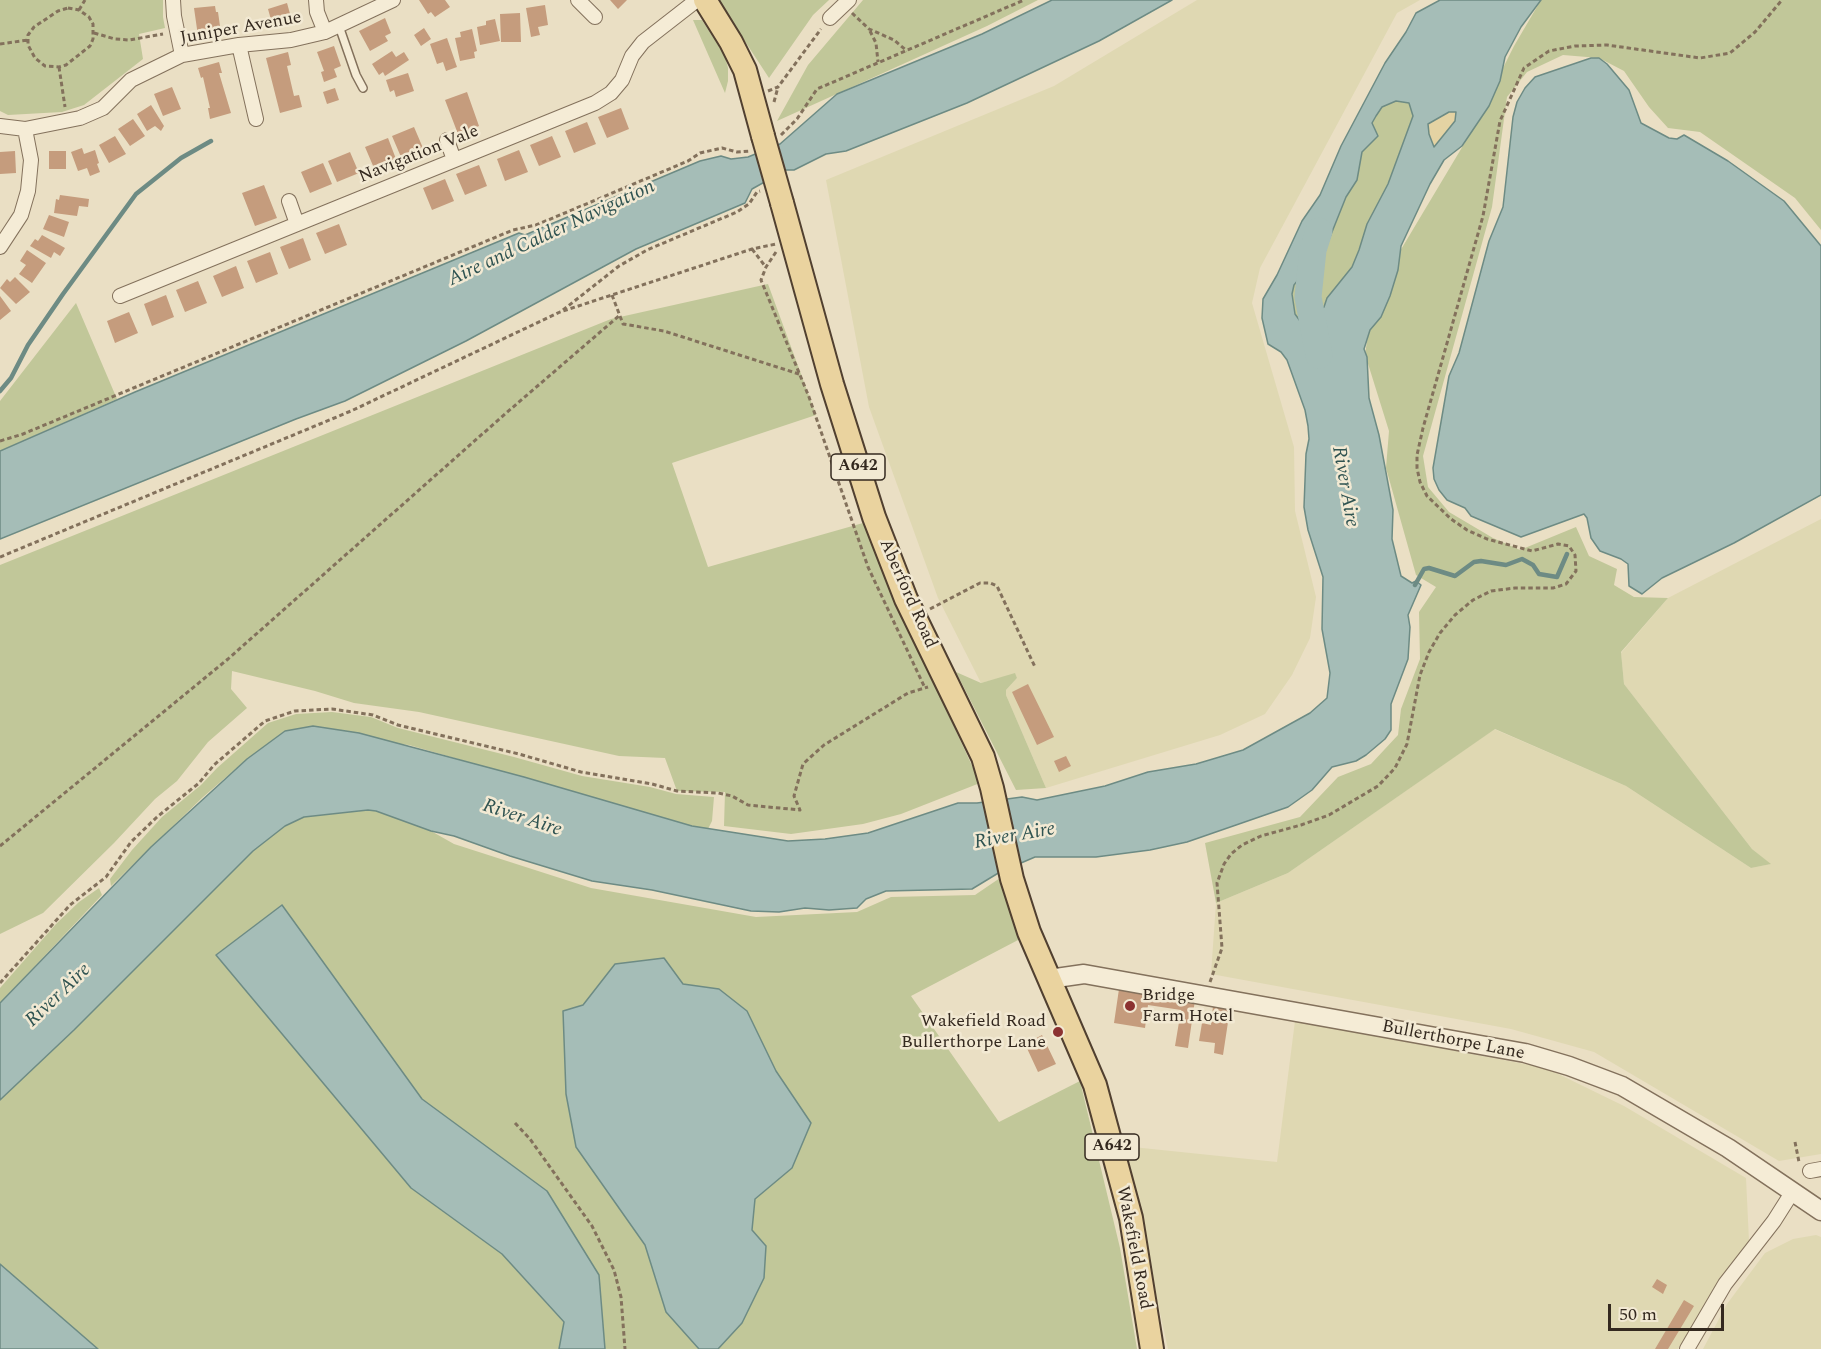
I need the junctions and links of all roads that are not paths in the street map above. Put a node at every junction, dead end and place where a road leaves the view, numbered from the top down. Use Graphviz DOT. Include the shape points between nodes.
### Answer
graph roads {
  1 [pos="173,0"];
  2 [pos="316,0"];
  3 [pos="393,0"];
  4 [pos="578,0"];
  5 [pos="697,0"];
  6 [pos="705,0"];
  7 [pos="846,3"];
  8 [pos="595,17"];
  9 [pos="830,18"];
  10 [pos="339,26"];
  11 [pos="325,32"];
  12 [pos="239,45"];
  13 [pos="182,55"];
  14 [pos="363,88"];
  15 [pos="256,119"];
  16 [pos="0,126"];
  17 [pos="26,129"];
  18 [pos="447,140"];
  19 [pos="454,160"];
  20 [pos="289,201"];
  21 [pos="297,224"];
  22 [pos="0,247"];
  23 [pos="120,296"];
  24 [pos="1049,979"];
  25 [pos="1793,1191"];
  26 [pos="1821,1211"];
  27 [pos="1152,1349"];
  28 [pos="1687,1349"];
  1 -- 13 [label="street"];
  2 -- 11 [label="street"];
  3 -- 10 [label="street, Juniper Avenue"];
  4 -- 8 [label="street"];
  5 -- 19 [label="street, Navigation Vale" via="643,42 611,93"];
  6 -- 24 [label="main road, Aberford Road / A642, bridge" via="745,70 870,506 906,599 983,757 1012,879"];
  7 -- 9 [label="street"];
  10 -- 11 [label="street, Juniper Avenue"];
  10 -- 14 [label="lane"];
  11 -- 12 [label="street, Juniper Avenue"];
  12 -- 13 [label="street, Juniper Avenue"];
  12 -- 15 [label="street"];
  13 -- 17 [label="street, Juniper Avenue" via="131,80 103,108 67,121"];
  16 -- 17 [label="street, Juniper Avenue"];
  17 -- 22 [label="street" via="31,160 28,191 21,215"];
  18 -- 19 [label="street"];
  19 -- 21 [label="street, Navigation Vale"];
  20 -- 21 [label="street"];
  21 -- 23 [label="street, Navigation Vale"];
  24 -- 25 [label="street, Bullerthorpe Lane" via="1084,974 1525,1053 1622,1086"];
  24 -- 27 [label="main road, Wakefield Road / A642" via="1095,1085 1131,1218"];
  25 -- 26 [label="street, Bullerthorpe Lane"];
  25 -- 28 [label="street" via="1725,1284"];
}
